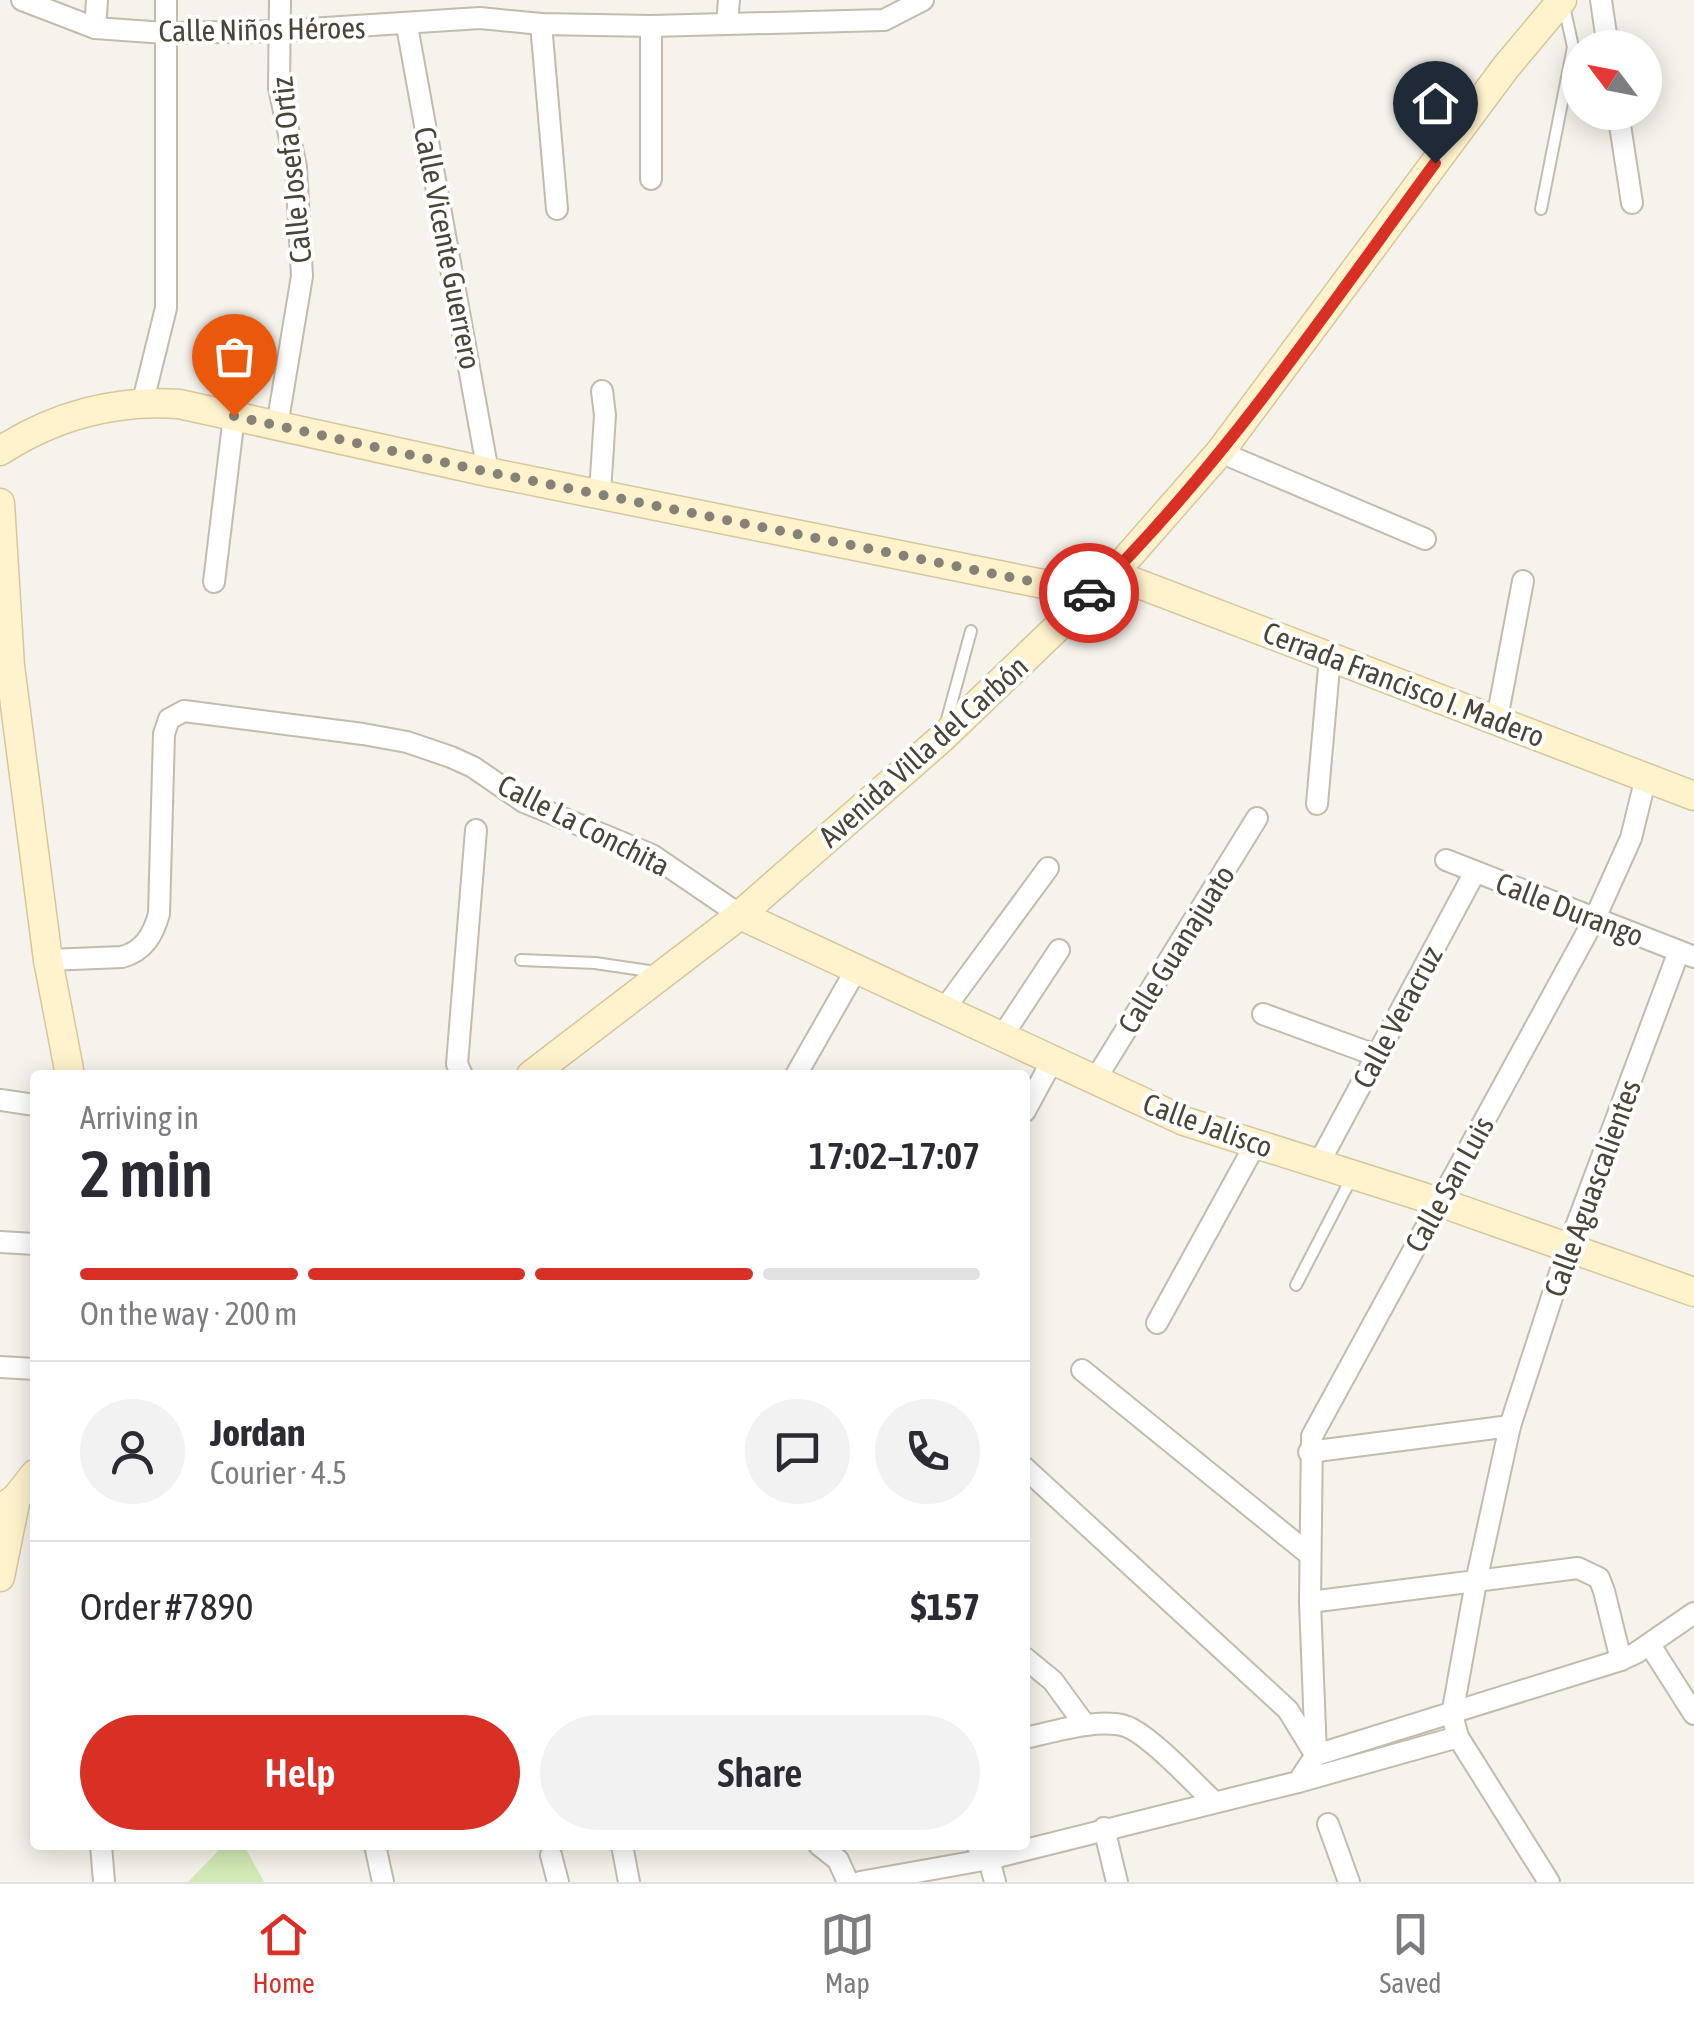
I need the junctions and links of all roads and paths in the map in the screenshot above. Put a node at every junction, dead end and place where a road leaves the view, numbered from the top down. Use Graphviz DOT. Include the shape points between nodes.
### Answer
graph roads {
  1 [pos="22,0"];
  2 [pos="97,0"];
  3 [pos="166,0"];
  4 [pos="280,0"];
  5 [pos="730,0"];
  6 [pos="922,0"];
  7 [pos="1562,0"];
  8 [pos="1601,0"];
  9 [pos="480,9"];
  10 [pos="727,22"];
  11 [pos="542,24"];
  12 [pos="406,26"];
  13 [pos="650,26"];
  14 [pos="95,28"];
  15 [pos="1605,30"];
  16 [pos="165,32"];
  17 [pos="279,32"];
  18 [pos="1621,130"];
  19 [pos="652,179"];
  20 [pos="1632,203"];
  21 [pos="557,209"];
  22 [pos="1541,209"];
  23 [pos="602,391"];
  24 [pos="144,401"];
  25 [pos="234,416"];
  26 [pos="277,426"];
  27 [pos="0,451"];
  28 [pos="1220,452"];
  29 [pos="488,472"];
  30 [pos="600,493"];
  31 [pos="0,503"];
  32 [pos="1425,539"];
  33 [pos="1113,574"];
  34 [pos="1523,581"];
  35 [pos="214,582"];
  36 [pos="1092,594"];
  37 [pos="971,631"];
  38 [pos="1330,656"];
  39 [pos="1497,719"];
  40 [pos="942,738"];
  41 [pos="1646,777"];
  42 [pos="1694,796"];
  43 [pos="1318,804"];
  44 [pos="1257,818"];
  45 [pos="476,830"];
  46 [pos="1446,860"];
  47 [pos="1048,868"];
  48 [pos="1475,872"];
  49 [pos="740,915"];
  50 [pos="1595,918"];
  51 [pos="1059,950"];
  52 [pos="1686,954"];
  53 [pos="48,960"];
  54 [pos="521,960"];
  55 [pos="857,968"];
  56 [pos="662,972"];
  57 [pos="945,1008"];
  58 [pos="1262,1014"];
  59 [pos="1002,1038"];
  60 [pos="1378,1056"];
  61 [pos="1052,1060"];
  62 [pos="69,1070"];
  63 [pos="460,1070"];
  64 [pos="537,1070"];
  65 [pos="799,1070"];
  66 [pos="1095,1080"];
  67 [pos="0,1100"];
  68 [pos="1030,1102"];
  69 [pos="30,1104"];
  70 [pos="1256,1144"];
  71 [pos="1319,1163"];
  72 [pos="1352,1176"];
  73 [pos="1439,1202"];
  74 [pos="0,1242"];
  75 [pos="30,1244"];
  76 [pos="1568,1248"];
  77 [pos="1296,1285"];
  78 [pos="1694,1292"];
  79 [pos="1157,1323"];
  80 [pos="0,1367"];
  81 [pos="30,1369"];
  82 [pos="1082,1370"];
  83 [pos="1510,1426"];
  84 [pos="1309,1452"];
  85 [pos="1030,1473"];
  86 [pos="30,1480"];
  87 [pos="8,1504"];
  88 [pos="1310,1555"];
  89 [pos="0,1577"];
  90 [pos="1476,1582"];
  91 [pos="1310,1602"];
  92 [pos="1694,1613"];
  93 [pos="1650,1645"];
  94 [pos="1621,1660"];
  95 [pos="1030,1662"];
  96 [pos="1694,1714"];
  97 [pos="1452,1715"];
  98 [pos="1085,1725"];
  99 [pos="1030,1737"];
  100 [pos="1458,1737"];
  101 [pos="1316,1756"];
  102 [pos="1298,1782"];
  103 [pos="1214,1802"];
  104 [pos="1328,1824"];
  105 [pos="1104,1828"];
  106 [pos="1030,1843"];
  107 [pos="101,1850"];
  108 [pos="376,1850"];
  109 [pos="623,1850"];
  110 [pos="825,1850"];
  111 [pos="983,1852"];
  112 [pos="551,1855"];
  113 [pos="104,1882"];
  114 [pos="384,1882"];
  115 [pos="558,1882"];
  116 [pos="629,1882"];
  117 [pos="848,1882"];
  118 [pos="860,1882"];
  119 [pos="996,1882"];
  120 [pos="1117,1882"];
  121 [pos="1349,1882"];
  122 [pos="1550,1882"];
  1 -- 14 [label="street, Calle Niños Héroes"];
  2 -- 14 [label="street"];
  3 -- 16 [label="street"];
  4 -- 17 [label="street, Calle Josefa Ortiz"];
  5 -- 10 [label="street"];
  6 -- 10 [label="street, Calle Niños Héroes" via="884,20"];
  7 -- 22 [label="lane" via="1573,47"];
  7 -- 28 [label="street, Avenida Villa del Carbón"];
  8 -- 15 [label="street"];
  9 -- 11 [label="street, Calle Niños Héroes"];
  9 -- 12 [label="street, Calle Niños Héroes"];
  10 -- 13 [label="street, Calle Niños Héroes"];
  11 -- 13 [label="street, Calle Niños Héroes"];
  11 -- 21 [label="street"];
  12 -- 17 [label="street, Calle Niños Héroes"];
  12 -- 29 [label="street, Calle Vicente Guerrero"];
  13 -- 19 [label="street"];
  14 -- 16 [label="street, Calle Niños Héroes"];
  16 -- 17 [label="street, Calle Niños Héroes"];
  16 -- 24 [label="street" via="166,308"];
  17 -- 26 [label="street, Calle Josefa Ortiz" via="280,102 296,167 303,252"];
  18 -- 20 [label="street"];
  23 -- 30 [label="street"];
  24 -- 25 [label="street"];
  24 -- 27 [label="street" via="74,416"];
  25 -- 26 [label="street"];
  25 -- 35 [label="street"];
  26 -- 29 [label="street"];
  28 -- 32 [label="street"];
  28 -- 33 [label="street, Avenida Villa del Carbón"];
  29 -- 30 [label="street"];
  30 -- 36 [label="street"];
  31 -- 53 [label="street" via="10,666"];
  33 -- 36 [label="street, Avenida Villa del Carbón"];
  33 -- 38 [label="street, Cerrada Francisco I. Madero"];
  34 -- 39 [label="street"];
  36 -- 40 [label="street, Avenida Villa del Carbón"];
  37 -- 40 [label="lane"];
  38 -- 39 [label="street, Cerrada Francisco I. Madero"];
  38 -- 43 [label="street"];
  39 -- 41 [label="street, Cerrada Francisco I. Madero"];
  40 -- 49 [label="street, Avenida Villa del Carbón"];
  41 -- 42 [label="street, Cerrada Francisco I. Madero"];
  41 -- 50 [label="street, Calle San Luis" via="1631,838"];
  44 -- 66 [label="street, Calle Guanajuato"];
  45 -- 63 [label="street"];
  46 -- 48 [label="street, Calle Durango"];
  47 -- 57 [label="street"];
  48 -- 50 [label="street, Calle Durango"];
  48 -- 60 [label="street, Calle Veracruz"];
  49 -- 53 [label="street, Calle La Conchita" via="652,855 524,802 473,766 364,734 184,711 165,726 159,914 150,937 122,957"];
  49 -- 55 [label="street, Calle Jalisco"];
  49 -- 56 [label="street, Avenida Villa del Carbón"];
  50 -- 52 [label="street, Calle Durango"];
  50 -- 73 [label="street, Calle San Luis"];
  51 -- 59 [label="street"];
  52 -- 76 [label="street, Calle Aguascalientes"];
  53 -- 62 [label="street"];
  54 -- 56 [label="lane"];
  55 -- 57 [label="street, Calle Jalisco"];
  55 -- 65 [label="street"];
  56 -- 64 [label="street, Avenida Villa del Carbón"];
  57 -- 59 [label="street, Calle Jalisco"];
  58 -- 60 [label="street"];
  59 -- 61 [label="street, Calle Jalisco"];
  60 -- 71 [label="street, Calle Veracruz"];
  61 -- 66 [label="street, Calle Jalisco"];
  61 -- 68 [label="street"];
  66 -- 70 [label="street, Calle Jalisco" via="1184,1122"];
  67 -- 69 [label="street"];
  70 -- 71 [label="street, Calle Jalisco"];
  70 -- 79 [label="street"];
  71 -- 72 [label="street, Calle Jalisco"];
  72 -- 73 [label="street, Calle Jalisco"];
  72 -- 77 [label="lane"];
  73 -- 76 [label="street, Calle Jalisco"];
  73 -- 84 [label="street, Calle San Luis"];
  74 -- 75 [label="street"];
  76 -- 78 [label="street, Calle Jalisco"];
  76 -- 83 [label="street, Calle Aguascalientes"];
  80 -- 81 [label="street"];
  82 -- 88 [label="street"];
  83 -- 84 [label="street"];
  83 -- 90 [label="street, Calle Aguascalientes"];
  84 -- 88 [label="street"];
  85 -- 101 [label="street" via="1288,1710"];
  86 -- 87 [label="street"];
  87 -- 89 [label="street"];
  88 -- 91 [label="street"];
  90 -- 91 [label="street"];
  90 -- 94 [label="street" via="1589,1572 1604,1591"];
  90 -- 97 [label="street, Calle Aguascalientes"];
  91 -- 101 [label="street"];
  92 -- 93 [label="street"];
  93 -- 94 [label="street"];
  93 -- 96 [label="street"];
  94 -- 97 [label="street"];
  95 -- 98 [label="street" via="1053,1680"];
  97 -- 100 [label="street"];
  97 -- 101 [label="street"];
  98 -- 99 [label="street"];
  98 -- 103 [label="street" via="1126,1726"];
  100 -- 102 [label="street"];
  100 -- 122 [label="street"];
  101 -- 102 [label="street"];
  102 -- 103 [label="street"];
  103 -- 105 [label="street"];
  104 -- 121 [label="street"];
  105 -- 106 [label="street"];
  105 -- 120 [label="street"];
  107 -- 113 [label="street"];
  108 -- 114 [label="street"];
  109 -- 116 [label="street"];
  110 -- 117 [label="street"];
  111 -- 118 [label="street"];
  111 -- 119 [label="street"];
  112 -- 115 [label="street"];
}
